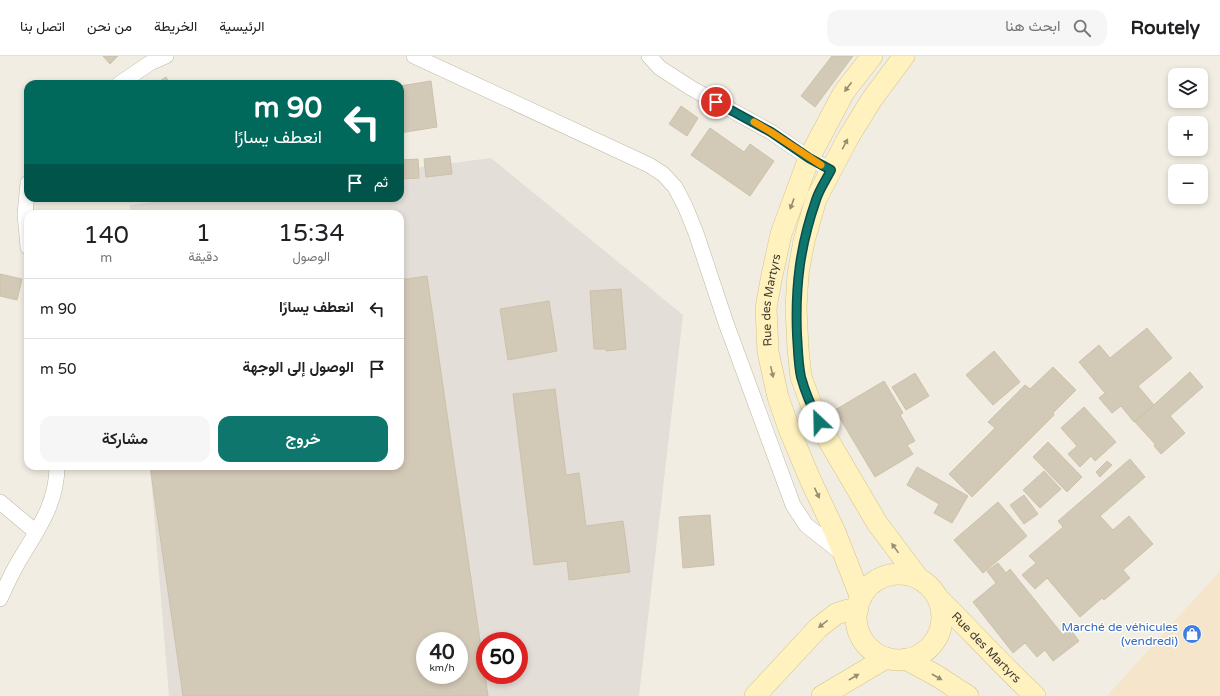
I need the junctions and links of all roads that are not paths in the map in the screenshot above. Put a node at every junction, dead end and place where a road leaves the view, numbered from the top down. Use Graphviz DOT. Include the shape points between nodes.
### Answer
graph roads {
  1 [pos="166,56"];
  2 [pos="414,56"];
  3 [pos="648,56"];
  4 [pos="872,56"];
  5 [pos="904,56"];
  6 [pos="125,80"];
  7 [pos="809,158"];
  8 [pos="831,170"];
  9 [pos="57,470"];
  10 [pos="0,502"];
  11 [pos="36,532"];
  12 [pos="844,555"];
  13 [pos="919,579"];
  14 [pos="938,598"];
  15 [pos="0,599"];
  16 [pos="859,603"];
  17 [pos="896,658"];
  18 [pos="755,696"];
  19 [pos="822,696"];
  20 [pos="968,696"];
  21 [pos="1035,696"];
  1 -- 6 [label="street" via="150,63"];
  2 -- 12 [label="street" via="649,164 675,187 696,233 793,505 806,525"];
  3 -- 7 [label="street" via="660,68 691,88 771,132"];
  4 -- 7 [label="main road, Rue des Martyrs, one-way" via="844,92"];
  8 -- 5 [label="main road, Rue des Martyrs, one-way" via="872,99"];
  7 -- 8 [label="street"];
  7 -- 12 [label="main road, Rue des Martyrs, one-way" via="781,234 771,280 766,308 768,352 778,397 789,429"];
  13 -- 8 [label="main road, Rue des Martyrs, one-way" via="877,523 860,495 814,412 801,377 796,308 798,274 816,199"];
  9 -- 11 [label="street" via="54,494"];
  10 -- 11 [label="street"];
  11 -- 15 [label="street"];
  12 -- 16 [label="main road, Rue des Martyrs"];
  13 -- 14 [label="main road" via="930,587"];
  13 -- 16 [label="main road" via="905,574 878,579 867,588"];
  14 -- 17 [label="main road" via="942,612 941,626 936,639 927,650 914,657"];
  14 -- 21 [label="main road, Rue des Martyrs"];
  16 -- 17 [label="main road" via="856,614 863,641 873,651"];
  16 -- 18 [label="main road, one-way" via="836,614 818,628"];
  19 -- 17 [label="main road, one-way"];
  17 -- 20 [label="main road, one-way" via="937,676"];
}
